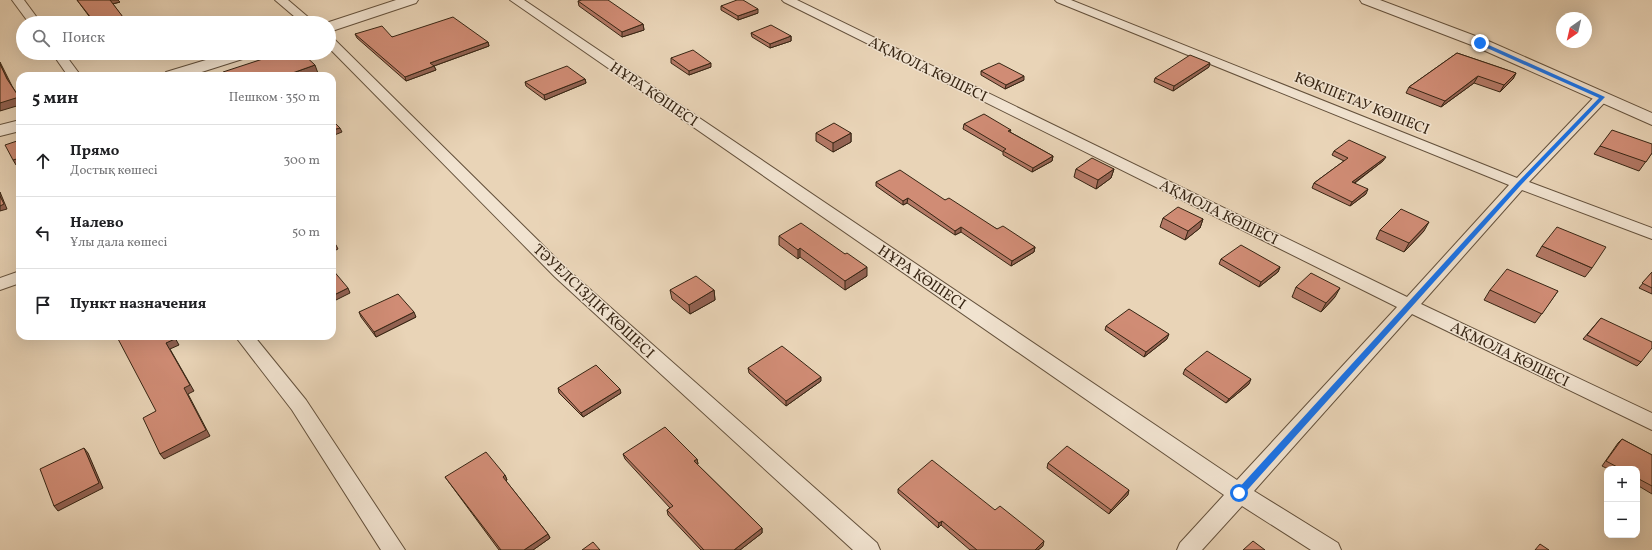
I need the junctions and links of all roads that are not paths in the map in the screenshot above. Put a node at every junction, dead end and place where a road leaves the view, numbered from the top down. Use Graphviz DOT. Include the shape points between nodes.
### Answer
graph roads {
  1 [pos="18,0"];
  2 [pos="281,0"];
  3 [pos="411,0"];
  4 [pos="516,0"];
  5 [pos="788,0"];
  6 [pos="1061,0"];
  7 [pos="1367,0"];
  8 [pos="30,16"];
  9 [pos="300,16"];
  10 [pos="336,25"];
  11 [pos="336,48"];
  12 [pos="63,60"];
  13 [pos="223,60"];
  14 [pos="72,72"];
  15 [pos="185,72"];
  16 [pos="1602,97"];
  17 [pos="1652,120"];
  18 [pos="16,126"];
  19 [pos="0,131"];
  20 [pos="1519,184"];
  21 [pos="1652,234"];
  22 [pos="16,278"];
  23 [pos="0,284"];
  24 [pos="1410,306"];
  25 [pos="247,340"];
  26 [pos="1652,422"];
  27 [pos="1239,493"];
  28 [pos="394,550"];
  29 [pos="869,550"];
  30 [pos="1188,550"];
  31 [pos="1330,550"];
  1 -- 8 [label="street"];
  2 -- 9 [label="street"];
  3 -- 10 [label="street"];
  4 -- 27 [label="street, НҰРА КӨШЕСІ"];
  5 -- 24 [label="street, АҚМОЛА КӨШЕСІ"];
  6 -- 20 [label="street, КӨКШЕТАУ КӨШЕСІ"];
  7 -- 16 [label="street" via="1480,43"];
  11 -- 29 [label="street, ТӘУЕЛСІЗДІК КӨШЕСІ" via="561,273"];
  12 -- 14 [label="street"];
  13 -- 15 [label="street"];
  16 -- 17 [label="street"];
  16 -- 20 [label="street"];
  18 -- 19 [label="street"];
  20 -- 21 [label="street, КӨКШЕТАУ КӨШЕСІ"];
  20 -- 24 [label="street"];
  22 -- 23 [label="street"];
  24 -- 26 [label="street, АҚМОЛА КӨШЕСІ"];
  24 -- 27 [label="street"];
  25 -- 28 [label="street" via="299,405"];
  27 -- 30 [label="street"];
  27 -- 31 [label="street, НҰРА КӨШЕСІ"];
}
